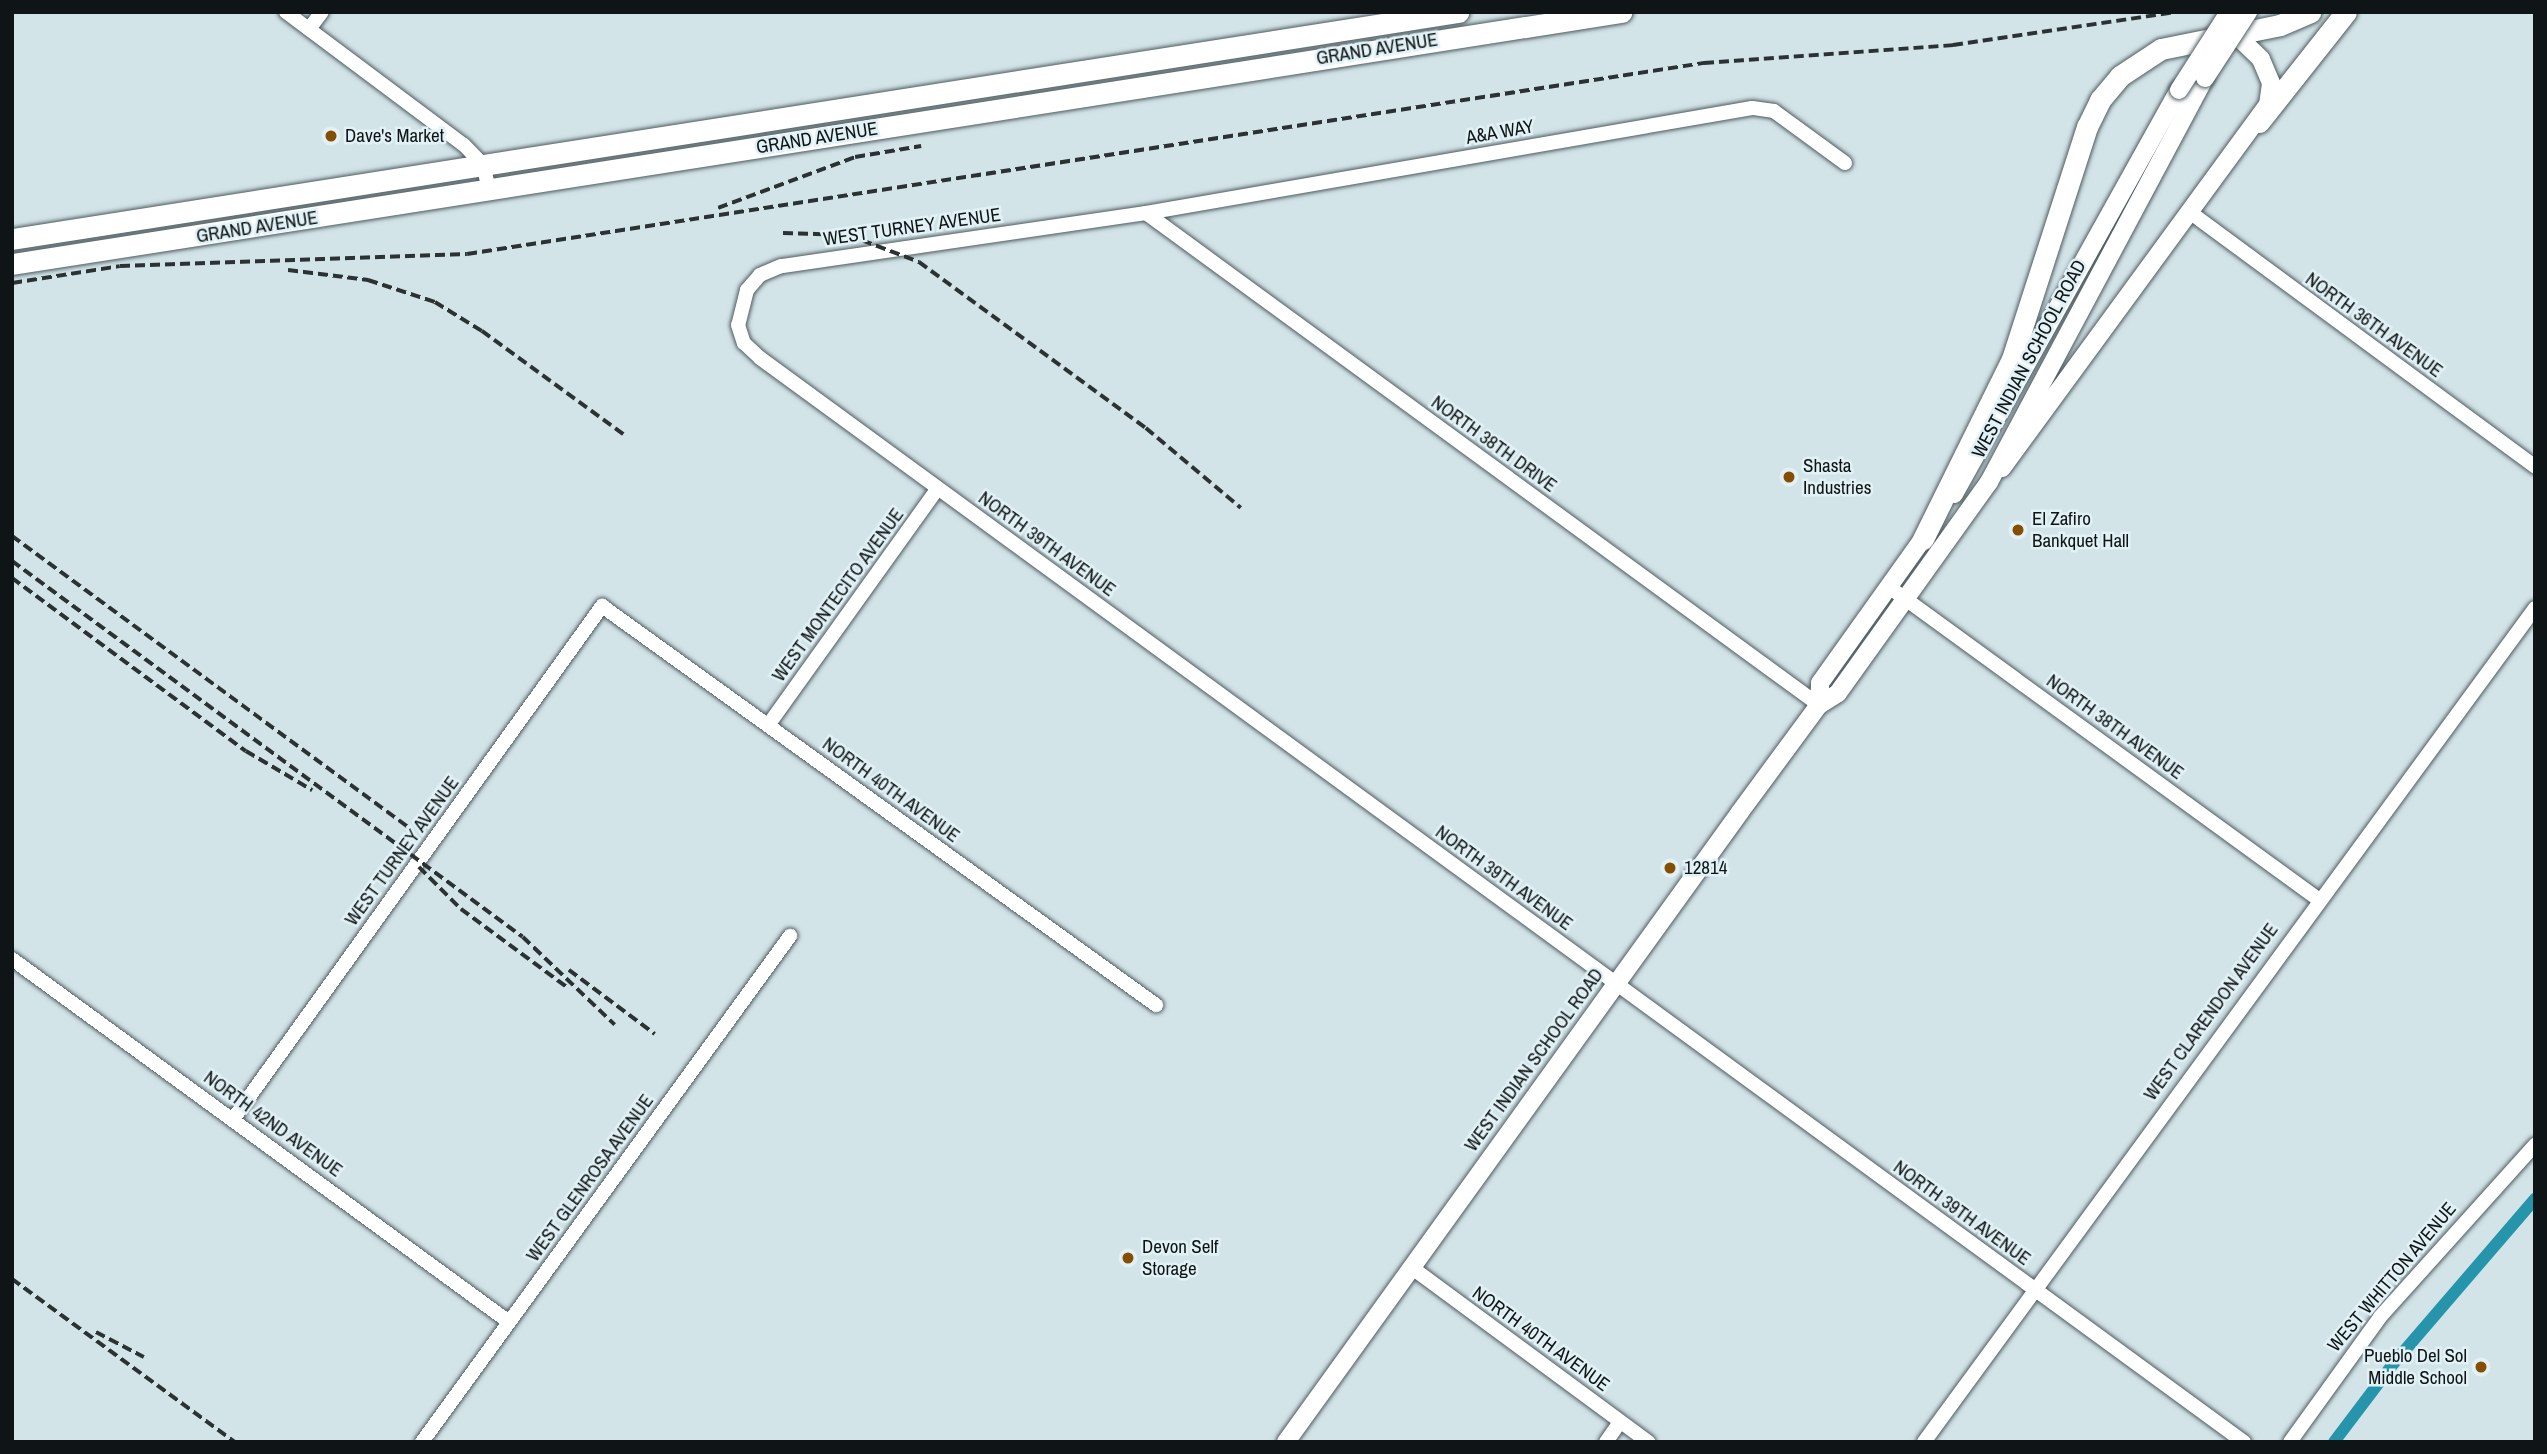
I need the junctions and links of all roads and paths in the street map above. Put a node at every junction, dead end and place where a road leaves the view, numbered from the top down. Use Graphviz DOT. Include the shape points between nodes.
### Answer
graph roads {
  1 [pos="286,12"];
  2 [pos="322,12"];
  3 [pos="1459,12"];
  4 [pos="1621,12"];
  5 [pos="2229,12"];
  6 [pos="2248,12"];
  7 [pos="2310,12"];
  8 [pos="2346,12"];
  9 [pos="309,29"];
  10 [pos="2220,34"];
  11 [pos="1465,36"];
  12 [pos="981,88"];
  13 [pos="984,111"];
  14 [pos="2259,122"];
  15 [pos="1845,163"];
  16 [pos="483,165"];
  17 [pos="489,189"];
  18 [pos="1146,213"];
  19 [pos="2191,213"];
  20 [pos="12,239"];
  21 [pos="12,264"];
  22 [pos="744,343"];
  23 [pos="2535,467"];
  24 [pos="1989,482"];
  25 [pos="938,488"];
  26 [pos="1923,539"];
  27 [pos="1889,587"];
  28 [pos="1906,599"];
  29 [pos="602,606"];
  30 [pos="2535,608"];
  31 [pos="1819,705"];
  32 [pos="769,724"];
  33 [pos="2318,899"];
  34 [pos="790,936"];
  35 [pos="12,958"];
  36 [pos="1616,983"];
  37 [pos="1156,1005"];
  38 [pos="234,1118"];
  39 [pos="2535,1145"];
  40 [pos="1410,1267"];
  41 [pos="2033,1289"];
  42 [pos="509,1322"];
  43 [pos="1620,1422"];
  44 [pos="422,1442"];
  45 [pos="1286,1442"];
  46 [pos="1606,1442"];
  47 [pos="1648,1442"];
  48 [pos="1924,1442"];
  49 [pos="2244,1442"];
  50 [pos="2290,1442"];
  1 -- 9 [label="street"];
  2 -- 9 [label="street"];
  3 -- 11 [label="street"];
  3 -- 12 [label="highway, GRAND AVENUE"];
  4 -- 11 [label="highway, GRAND AVENUE"];
  5 -- 26 [label="main road, WEST INDIAN SCHOOL ROAD, bridge" via="2179,90 1976,460"];
  6 -- 24 [label="main road, WEST INDIAN SCHOOL ROAD, bridge" via="2205,78"];
  7 -- 10 [label="highway" via="2280,25"];
  8 -- 14 [label="highway"];
  9 -- 16 [label="street" via="464,145"];
  10 -- 14 [label="main road" via="2240,39 2266,68 2271,97"];
  10 -- 26 [label="highway" via="2147,56 2120,76 2100,100 2087,127 2011,359"];
  11 -- 13 [label="highway, GRAND AVENUE"];
  12 -- 13 [label="highway"];
  12 -- 16 [label="highway, GRAND AVENUE"];
  13 -- 17 [label="highway, GRAND AVENUE"];
  14 -- 19 [label="main road"];
  15 -- 18 [label="street, A&A WAY" via="1774,111 1752,108"];
  16 -- 17 [label="street"];
  16 -- 20 [label="highway, GRAND AVENUE"];
  17 -- 21 [label="highway, GRAND AVENUE"];
  18 -- 22 [label="street, WEST TURNEY AVENUE" via="770,269 747,290 738,325"];
  18 -- 31 [label="street, NORTH 38TH DRIVE"];
  19 -- 23 [label="street, NORTH 36TH AVENUE"];
  19 -- 24 [label="main road" via="2016,453"];
  22 -- 25 [label="street, NORTH 39TH AVENUE"];
  24 -- 28 [label="main road, WEST INDIAN SCHOOL ROAD"];
  25 -- 32 [label="street, WEST MONTECITO AVENUE"];
  25 -- 36 [label="street, NORTH 39TH AVENUE"];
  26 -- 27 [label="main road, WEST INDIAN SCHOOL ROAD"];
  27 -- 28 [label="street, NORTH 38TH AVENUE"];
  27 -- 31 [label="main road, WEST INDIAN SCHOOL ROAD" via="1820,683"];
  28 -- 31 [label="main road, WEST INDIAN SCHOOL ROAD" via="1838,693"];
  28 -- 33 [label="street, NORTH 38TH AVENUE"];
  29 -- 32 [label="street, NORTH 40TH AVENUE"];
  29 -- 38 [label="street, WEST TURNEY AVENUE"];
  30 -- 33 [label="street, WEST CLARENDON AVENUE"];
  31 -- 36 [label="main road, WEST INDIAN SCHOOL ROAD"];
  32 -- 37 [label="street, NORTH 40TH AVENUE"];
  33 -- 41 [label="street, WEST CLARENDON AVENUE"];
  34 -- 42 [label="street, WEST GLENROSA AVENUE"];
  35 -- 38 [label="street, NORTH 42ND AVENUE"];
  36 -- 40 [label="main road, WEST INDIAN SCHOOL ROAD"];
  36 -- 41 [label="street, NORTH 39TH AVENUE"];
  38 -- 42 [label="street, NORTH 42ND AVENUE"];
  39 -- 50 [label="street, WEST WHITTON AVENUE" via="2380,1317"];
  40 -- 43 [label="street, NORTH 40TH AVENUE"];
  40 -- 45 [label="main road, WEST INDIAN SCHOOL ROAD"];
  41 -- 48 [label="street, WEST CLARENDON AVENUE"];
  41 -- 49 [label="street, NORTH 39TH AVENUE"];
  42 -- 44 [label="street, WEST GLENROSA AVENUE"];
  43 -- 46 [label="street"];
  43 -- 47 [label="street, NORTH 40TH AVENUE"];
}
